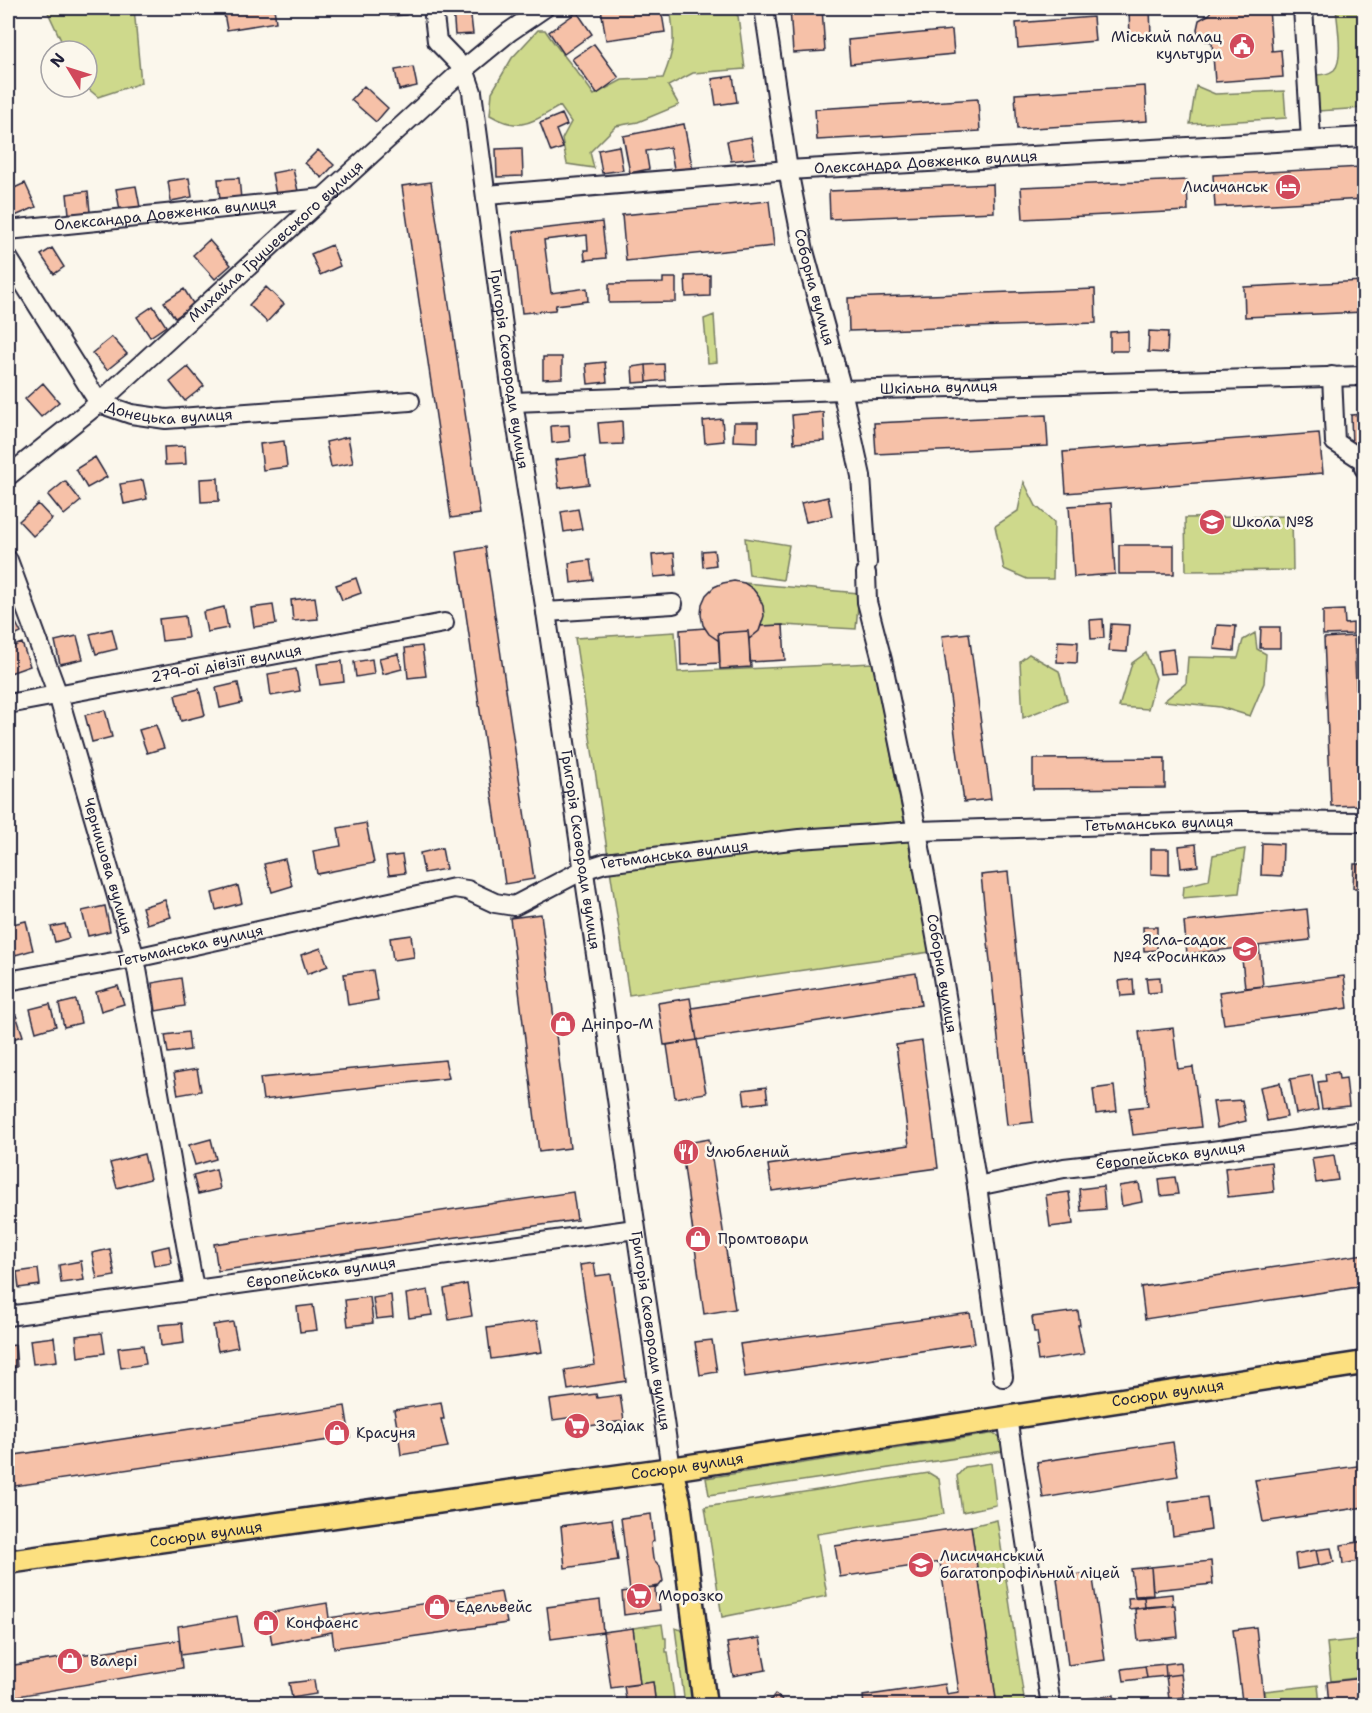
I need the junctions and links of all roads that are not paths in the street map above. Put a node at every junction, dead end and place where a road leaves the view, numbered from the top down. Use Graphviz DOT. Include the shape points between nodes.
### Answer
graph roads {
  1 [pos="433,8"];
  2 [pos="544,8"];
  3 [pos="764,8"];
  4 [pos="1303,8"];
  5 [pos="464,69"];
  6 [pos="1365,137"];
  7 [pos="1311,140"];
  8 [pos="788,170"];
  9 [pos="487,195"];
  10 [pos="323,198"];
  11 [pos="8,230"];
  12 [pos="8,258"];
  13 [pos="1332,376"];
  14 [pos="1365,376"];
  15 [pos="842,390"];
  16 [pos="410,401"];
  17 [pos="513,402"];
  18 [pos="99,403"];
  19 [pos="1365,468"];
  20 [pos="8,476"];
  21 [pos="8,560"];
  22 [pos="674,604"];
  23 [pos="546,612"];
  24 [pos="444,623"];
  25 [pos="58,695"];
  26 [pos="8,704"];
  27 [pos="1365,822"];
  28 [pos="917,831"];
  29 [pos="583,870"];
  30 [pos="135,958"];
  31 [pos="8,981"];
  32 [pos="1365,1131"];
  33 [pos="977,1186"];
  34 [pos="635,1229"];
  35 [pos="194,1289"];
  36 [pos="8,1316"];
  37 [pos="1365,1363"];
  38 [pos="1004,1377"];
  39 [pos="1007,1417"];
  40 [pos="672,1469"];
  41 [pos="8,1562"];
  42 [pos="705,1706"];
  43 [pos="1051,1706"];
  1 -- 5 [label="street, Григорія Сковороди вулиця" via="436,41"];
  2 -- 5 [label="street, Михайла Грушевського вулиця"];
  3 -- 8 [label="street, Соборна вулиця"];
  4 -- 7 [label="street"];
  5 -- 9 [label="street, Григорія Сковороди вулиця" via="472,92"];
  5 -- 10 [label="street, Михайла Грушевського вулиця"];
  6 -- 7 [label="street, Олександра Довженка вулиця"];
  7 -- 8 [label="street, Олександра Довженка вулиця"];
  8 -- 9 [label="street, Олександра Довженка вулиця"];
  8 -- 15 [label="street, Соборна вулиця" via="804,251"];
  9 -- 17 [label="street, Григорія Сковороди вулиця"];
  10 -- 11 [label="street, Олександра Довженка вулиця"];
  10 -- 18 [label="street, Михайла Грушевського вулиця"];
  12 -- 18 [label="street, Донецька вулиця"];
  13 -- 14 [label="street, Шкільна вулиця"];
  13 -- 15 [label="street, Шкільна вулиця"];
  13 -- 19 [label="street" via="1335,442 1364,461"];
  15 -- 17 [label="street, Шкільна вулиця"];
  15 -- 28 [label="street, Соборна вулиця" via="861,476 867,602"];
  16 -- 18 [label="street, Донецька вулиця" via="166,419 131,414"];
  17 -- 23 [label="street, Григорія Сковороди вулиця"];
  18 -- 20 [label="street, Михайла Грушевського вулиця"];
  21 -- 25 [label="street, Чернишова вулиця"];
  22 -- 23 [label="street"];
  23 -- 29 [label="street, Григорія Сковороди вулиця"];
  24 -- 25 [label="street, 279-ої дівізії вулиця"];
  25 -- 26 [label="street, 279-ої дівізії вулиця"];
  25 -- 30 [label="street, Чернишова вулиця"];
  27 -- 28 [label="street, Гетьманська вулиця" via="1243,821"];
  28 -- 29 [label="street, Гетьманська вулиця" via="799,838 605,863"];
  28 -- 33 [label="street, Соборна вулиця"];
  29 -- 30 [label="street, Гетьманська вулиця" via="514,906 454,888"];
  29 -- 34 [label="street, Григорія Сковороди вулиця"];
  30 -- 31 [label="street, Гетьманська вулиця"];
  30 -- 35 [label="street, Чернишова вулиця"];
  32 -- 33 [label="street, Європейська вулиця" via="1064,1168"];
  33 -- 38 [label="street, Соборна вулиця"];
  34 -- 35 [label="street, Європейська вулиця"];
  34 -- 40 [label="street, Григорія Сковороди вулиця"];
  35 -- 36 [label="street, Європейська вулиця"];
  37 -- 39 [label="main road, Сосюри вулиця"];
  39 -- 40 [label="main road, Сосюри вулиця"];
  39 -- 43 [label="street"];
  40 -- 41 [label="main road, Сосюри вулиця"];
  40 -- 42 [label="main road, Григорія Сковороди вулиця"];
}
